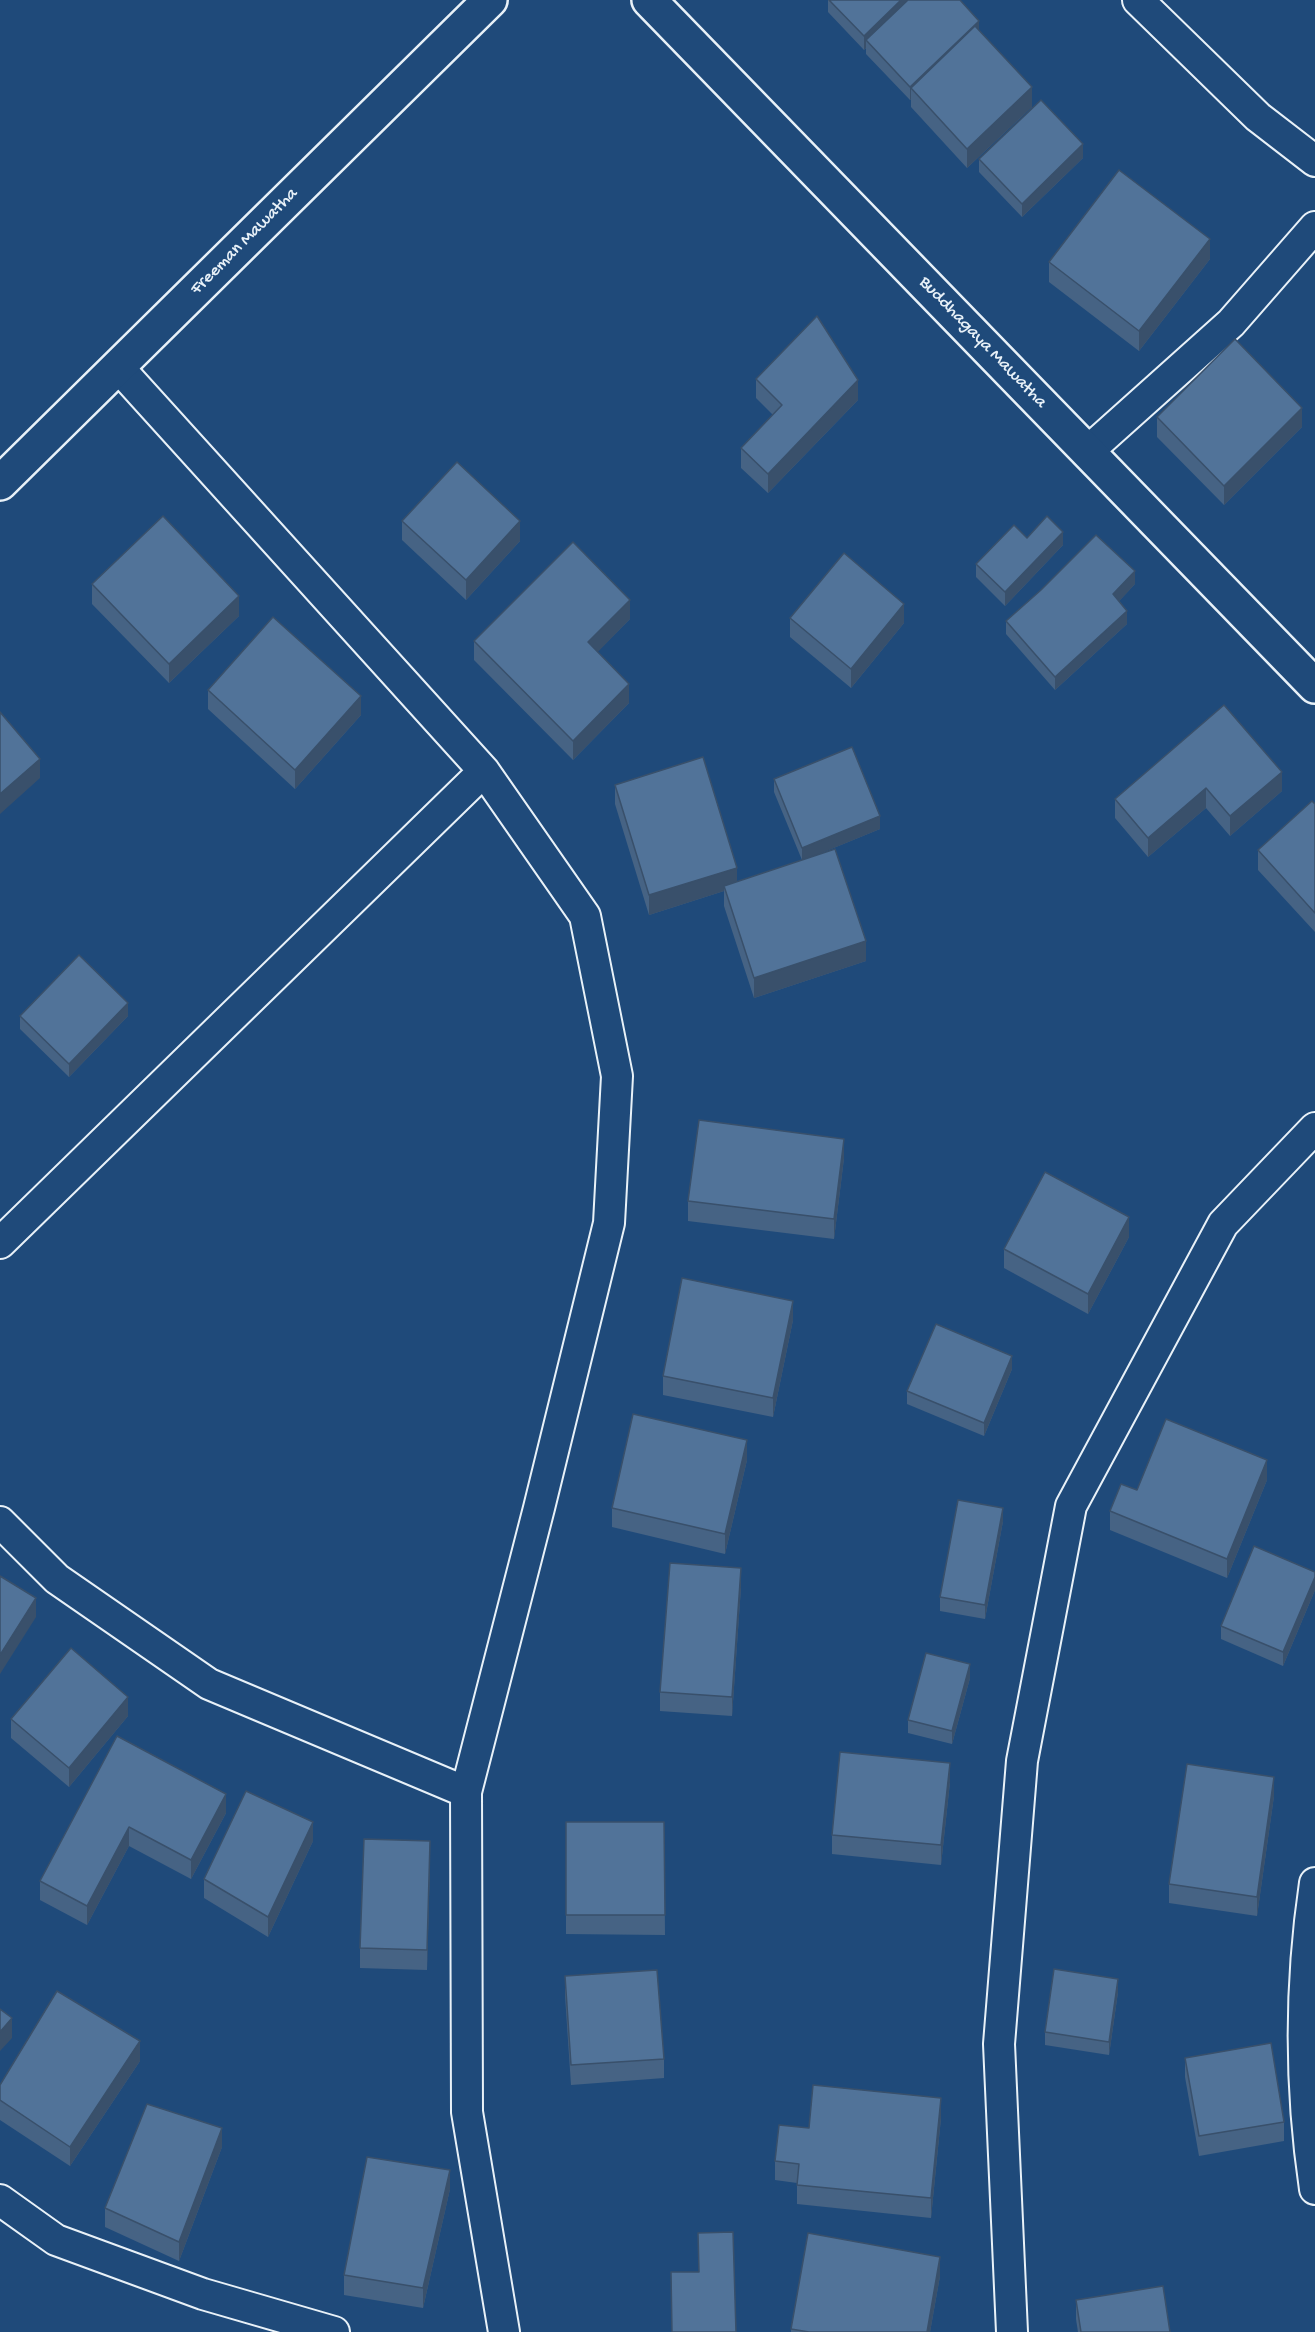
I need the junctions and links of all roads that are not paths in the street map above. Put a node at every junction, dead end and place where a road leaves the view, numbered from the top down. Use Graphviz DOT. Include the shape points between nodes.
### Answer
graph roads {
  1 [pos="490,0"];
  2 [pos="650,0"];
  3 [pos="1138,0"];
  4 [pos="1315,161"];
  5 [pos="1315,227"];
  6 [pos="118,367"];
  7 [pos="1087,452"];
  8 [pos="0,483"];
  9 [pos="1315,686"];
  10 [pos="484,771"];
  11 [pos="1315,1128"];
  12 [pos="0,1244"];
  13 [pos="0,1522"];
  14 [pos="466,1792"];
  15 [pos="1314,1896"];
  16 [pos="1315,2188"];
  17 [pos="0,2200"];
  18 [pos="334,2332"];
  19 [pos="504,2332"];
  20 [pos="1012,2332"];
  1 -- 6 [label="main road, Freeman Mawatha"];
  2 -- 7 [label="main road, Buddhagaya Mawatha"];
  3 -- 4 [label="street" via="1258,117"];
  5 -- 7 [label="street" via="1231,323"];
  6 -- 8 [label="main road, Freeman Mawatha"];
  6 -- 10 [label="street"];
  7 -- 9 [label="main road, Buddhagaya Mawatha"];
  10 -- 12 [label="street"];
  10 -- 14 [label="street" via="585,915 617,1076 609,1222"];
  11 -- 20 [label="street" via="1223,1224 1071,1506 1022,1761 999,2044"];
  13 -- 14 [label="street" via="57,1579 209,1684"];
  14 -- 19 [label="street" via="467,2112"];
  15 -- 16 [label="street" via="1305,1968 1305,2089"];
  17 -- 18 [label="street" via="56,2240 203,2294"];
}
